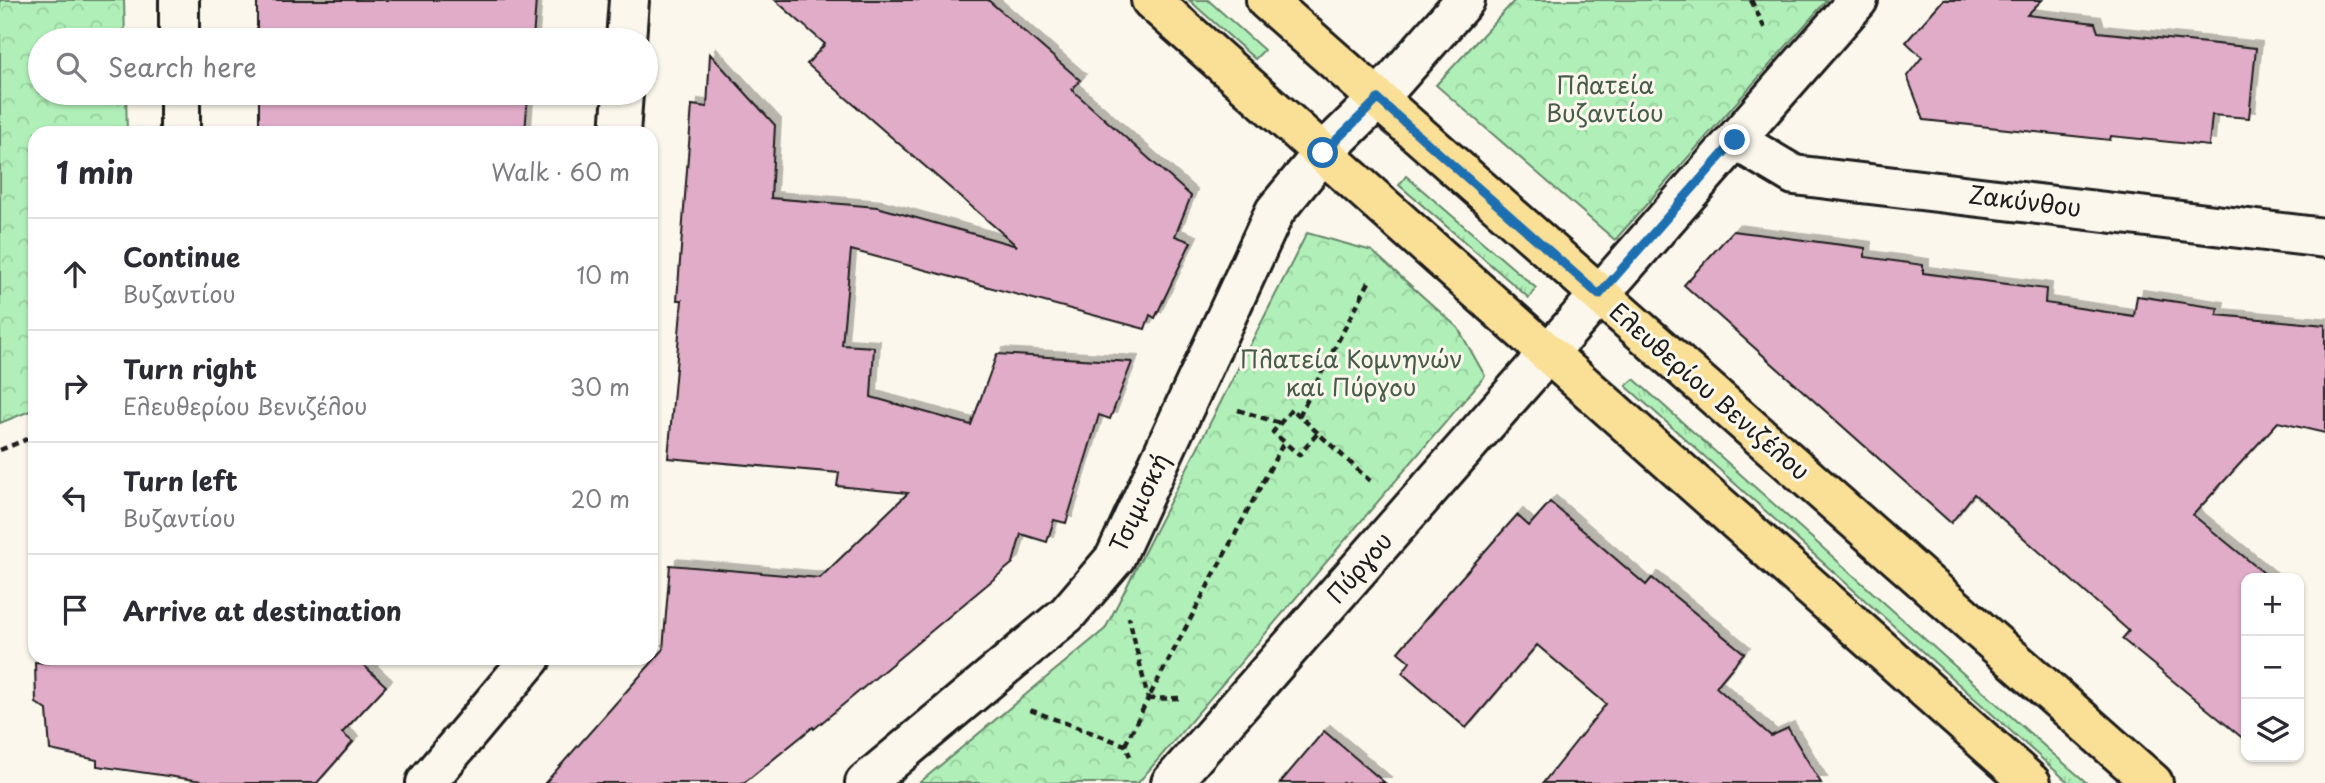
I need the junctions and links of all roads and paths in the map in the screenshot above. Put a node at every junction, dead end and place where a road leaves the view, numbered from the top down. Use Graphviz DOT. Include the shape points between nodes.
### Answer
graph roads {
  1 [pos="179,0"];
  2 [pos="629,0"];
  3 [pos="1151,0"];
  4 [pos="1266,0"];
  5 [pos="1465,0"];
  6 [pos="1858,0"];
  7 [pos="179,28"];
  8 [pos="627,28"];
  9 [pos="1378,99"];
  10 [pos="180,105"];
  11 [pos="622,105"];
  12 [pos="180,126"];
  13 [pos="621,126"];
  14 [pos="1735,140"];
  15 [pos="1323,153"];
  16 [pos="2325,238"];
  17 [pos="1369,282"];
  18 [pos="1599,295"];
  19 [pos="1548,353"];
  20 [pos="1300,416"];
  21 [pos="1317,434"];
  22 [pos="28,439"];
  23 [pos="1284,442"];
  24 [pos="0,450"];
  25 [pos="1408,514"];
  26 [pos="1115,558"];
  27 [pos="520,665"];
  28 [pos="976,690"];
  29 [pos="1149,699"];
  30 [pos="1125,745"];
  31 [pos="1130,757"];
  32 [pos="426,783"];
  33 [pos="865,783"];
  34 [pos="1171,783"];
  35 [pos="2031,783"];
  36 [pos="2153,783"];
  1 -- 7 [label="street"];
  2 -- 8 [label="street"];
  3 -- 15 [label="main road"];
  4 -- 9 [label="main road, Ελευθερίου Βενιζέλου"];
  5 -- 9 [label="street, Τσιμισκή"];
  6 -- 14 [label="street, Πύργου"];
  9 -- 15 [label="street, Τσιμισκή"];
  9 -- 18 [label="main road, Ελευθερίου Βενιζέλου"];
  10 -- 12 [label="street"];
  11 -- 13 [label="street"];
  14 -- 16 [label="street, Ζακύνθου" via="1794,175"];
  14 -- 18 [label="street, Πύργου"];
  15 -- 19 [label="main road"];
  15 -- 26 [label="street, Τσιμισκή" via="1275,211"];
  17 -- 20 [label="path"];
  18 -- 19 [label="street, Πύργου"];
  18 -- 36 [label="main road, Ελευθερίου Βενιζέλου"];
  19 -- 25 [label="street, Πύργου"];
  19 -- 35 [label="main road"];
  20 -- 21 [label="path"];
  20 -- 23 [label="path" via="1292,409 1273,432"];
  21 -- 23 [label="path" via="1299,455"];
  21 -- 25 [label="path"];
  22 -- 24 [label="path"];
  23 -- 29 [label="path"];
  25 -- 34 [label="street, Πύργου"];
  26 -- 28 [label="street, Τσιμισκή" via="1067,614"];
  26 -- 29 [label="path"];
  27 -- 32 [label="street"];
  28 -- 30 [label="path"];
  28 -- 33 [label="street, Τσιμισκή"];
  29 -- 30 [label="path"];
  30 -- 31 [label="path"];
}
